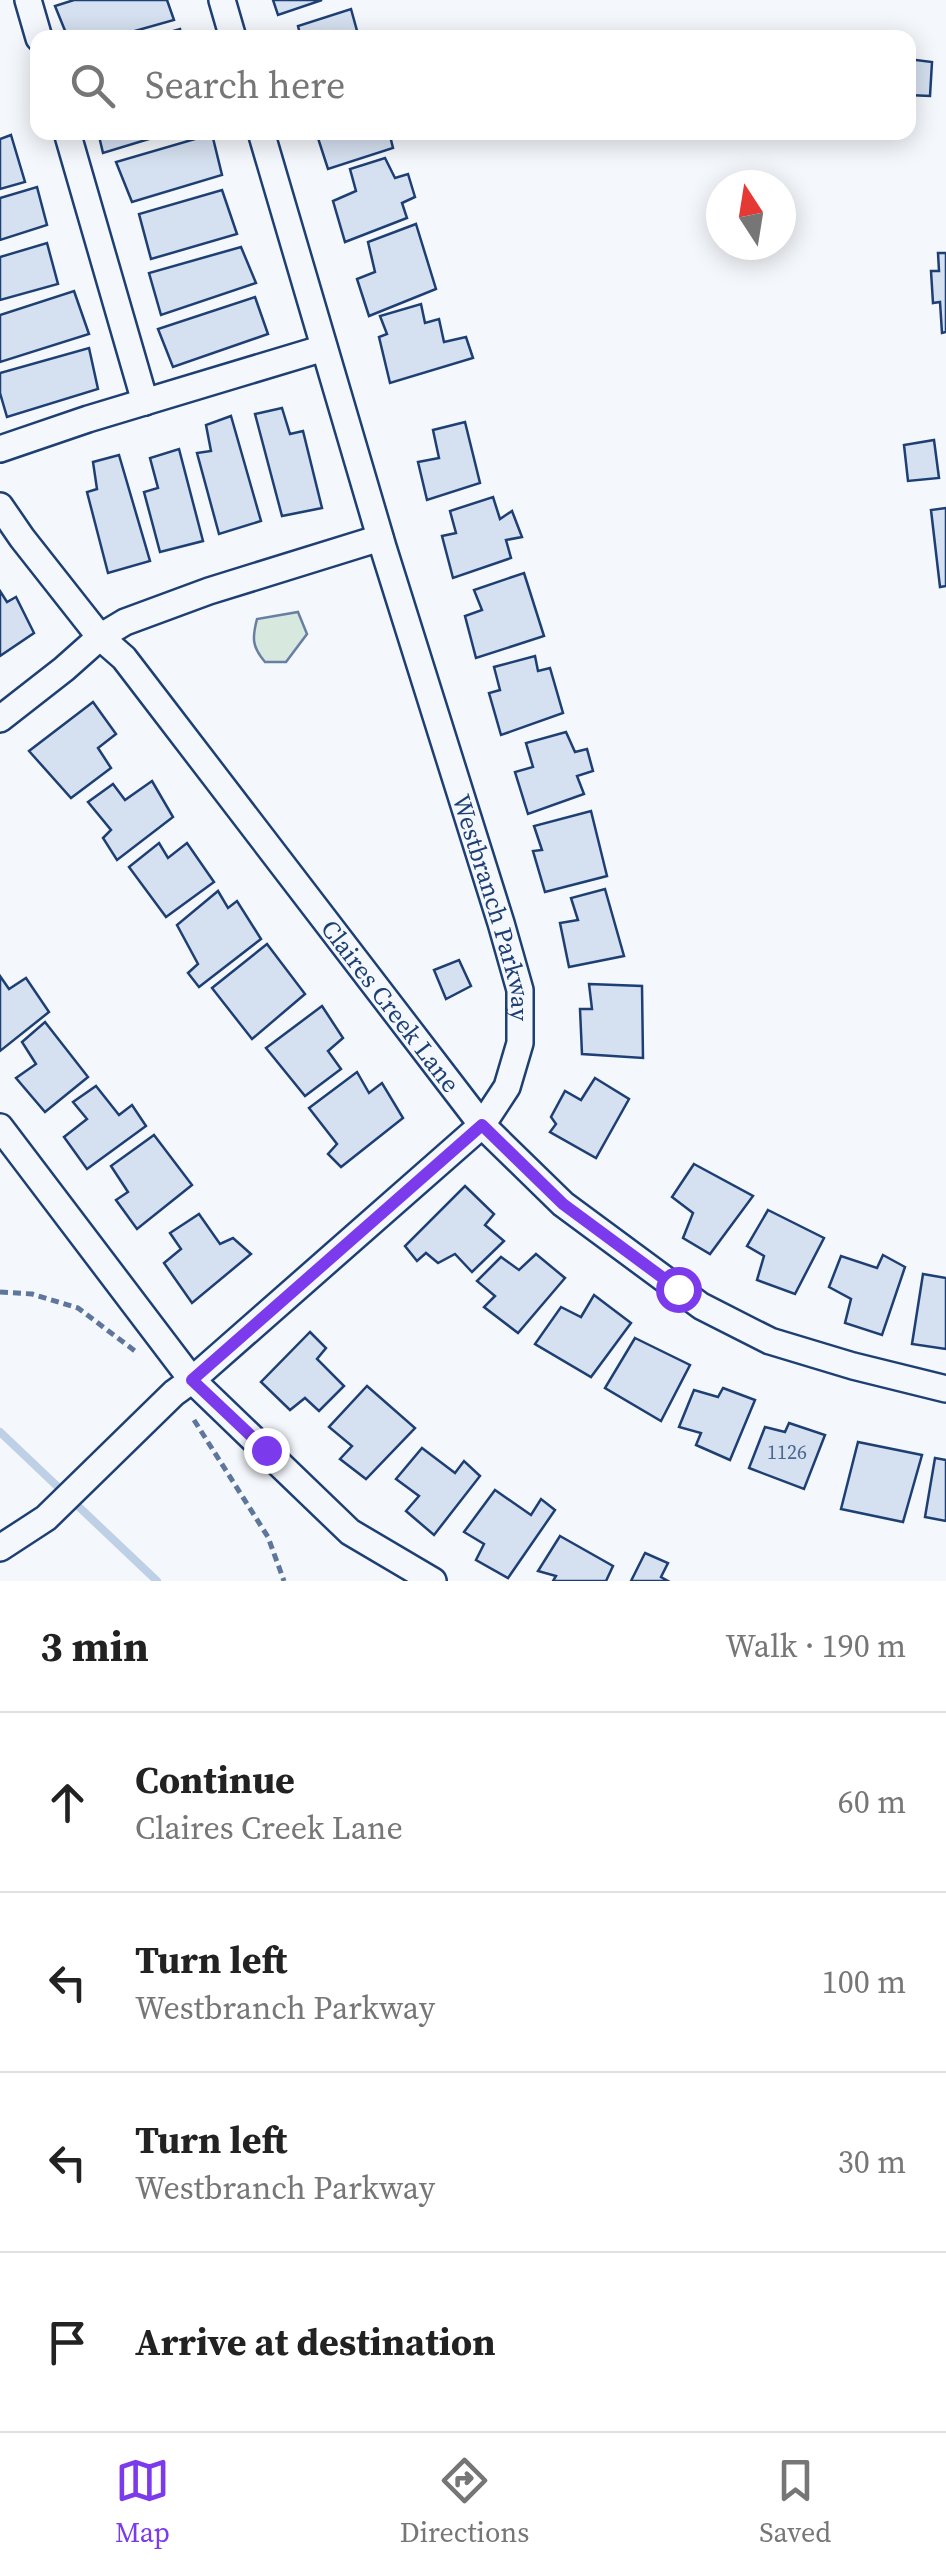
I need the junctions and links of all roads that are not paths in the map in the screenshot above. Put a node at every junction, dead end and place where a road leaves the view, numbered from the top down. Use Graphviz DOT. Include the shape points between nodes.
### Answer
graph roads {
  1 [pos="28,0"];
  2 [pos="222,0"];
  3 [pos="37,30"];
  4 [pos="231,30"];
  5 [pos="69,140"];
  6 [pos="262,140"];
  7 [pos="324,348"];
  8 [pos="145,402"];
  9 [pos="0,449"];
  10 [pos="0,506"];
  11 [pos="380,538"];
  12 [pos="100,637"];
  13 [pos="0,719"];
  14 [pos="482,1125"];
  15 [pos="0,1127"];
  16 [pos="192,1380"];
  17 [pos="946,1388"];
  18 [pos="0,1548"];
  19 [pos="433,1581"];
  1 -- 3 [label="street"];
  2 -- 4 [label="street"];
  5 -- 8 [label="street"];
  6 -- 7 [label="street, Westbranch Parkway"];
  7 -- 8 [label="street"];
  7 -- 11 [label="street, Westbranch Parkway"];
  8 -- 9 [label="street"];
  10 -- 12 [label="street, Claires Creek Lane"];
  11 -- 12 [label="street" via="193,596"];
  11 -- 14 [label="street, Westbranch Parkway" via="520,990 520,1043 506,1087"];
  12 -- 13 [label="street"];
  12 -- 14 [label="street, Claires Creek Lane" via="124,658"];
  14 -- 16 [label="street, Westbranch Parkway"];
  14 -- 17 [label="street, Claires Creek Lane" via="563,1204 701,1306 770,1341"];
  15 -- 16 [label="street"];
  16 -- 18 [label="street, Westbranch Parkway" via="46,1518"];
  16 -- 19 [label="street" via="350,1532"];
}
